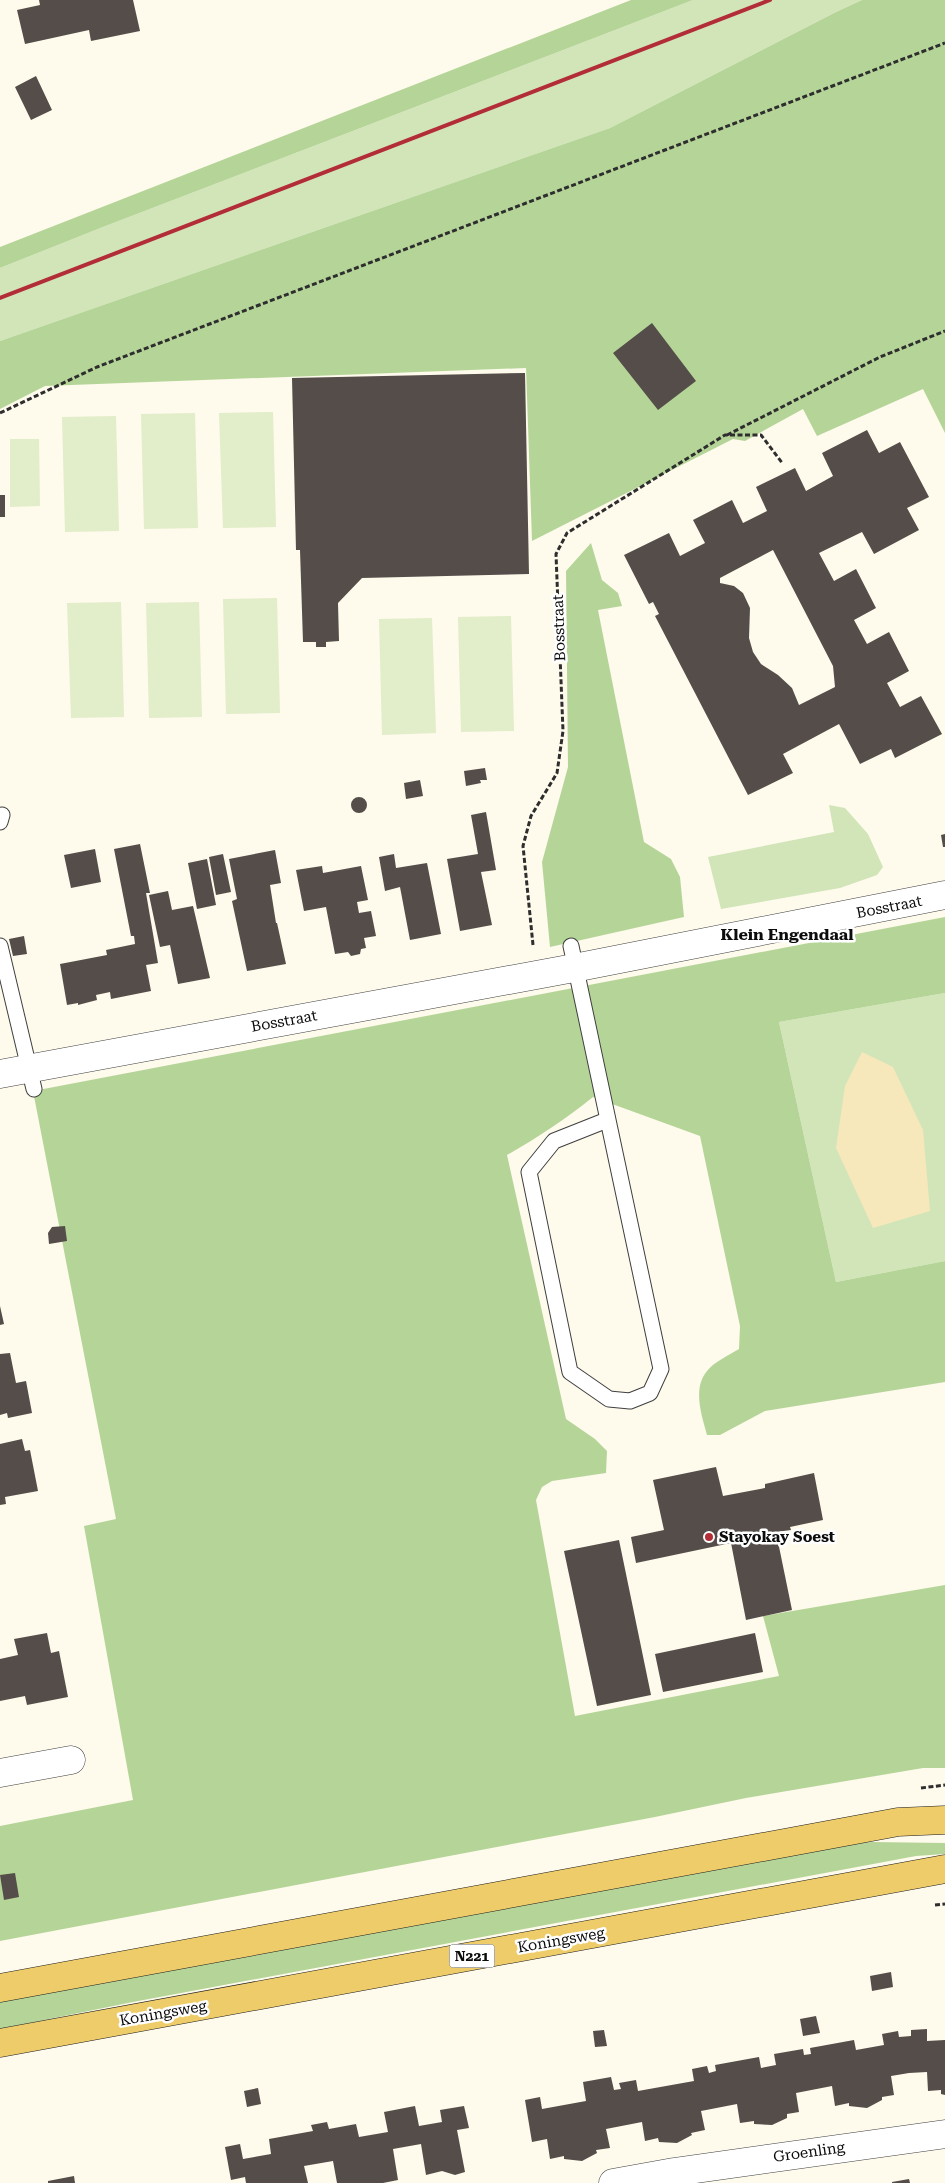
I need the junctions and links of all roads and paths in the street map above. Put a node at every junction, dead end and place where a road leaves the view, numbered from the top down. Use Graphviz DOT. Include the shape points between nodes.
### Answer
graph roads {
  1 [pos="945,42"];
  2 [pos="945,331"];
  3 [pos="0,413"];
  4 [pos="725,435"];
  5 [pos="783,464"];
  6 [pos="945,896"];
  7 [pos="0,946"];
  8 [pos="572,957"];
  9 [pos="538,975"];
  10 [pos="0,1074"];
  11 [pos="32,1078"];
  12 [pos="607,1120"];
  13 [pos="71,1760"];
  14 [pos="0,1773"];
  15 [pos="945,1820"];
  16 [pos="945,1870"];
  17 [pos="0,1988"];
  18 [pos="0,2043"];
  19 [pos="945,2134"];
  20 [pos="675,2177"];
  21 [pos="613,2183"];
  1 -- 3 [label="path" via="97,367"];
  2 -- 4 [label="path, Bosstraat" via="880,357"];
  4 -- 5 [label="path" via="761,435"];
  4 -- 9 [label="path, Bosstraat" via="567,532 556,554 562,731 557,773 531,816 523,846"];
  6 -- 8 [label="street, Bosstraat"];
  7 -- 11 [label="lane"];
  8 -- 9 [label="street, Bosstraat"];
  8 -- 12 [label="lane"];
  9 -- 11 [label="street, Bosstraat"];
  10 -- 11 [label="street, Bosstraat"];
  12 -- 12 [label="lane" via="661,1369 650,1393 630,1402 610,1399 570,1372 529,1172 554,1141"];
  13 -- 14 [label="street"];
  15 -- 17 [label="main road" via="898,1822"];
  16 -- 18 [label="main road, Koningsweg / N221"];
  19 -- 20 [label="street, Groenling"];
  20 -- 21 [label="street, Groenling"];
}
